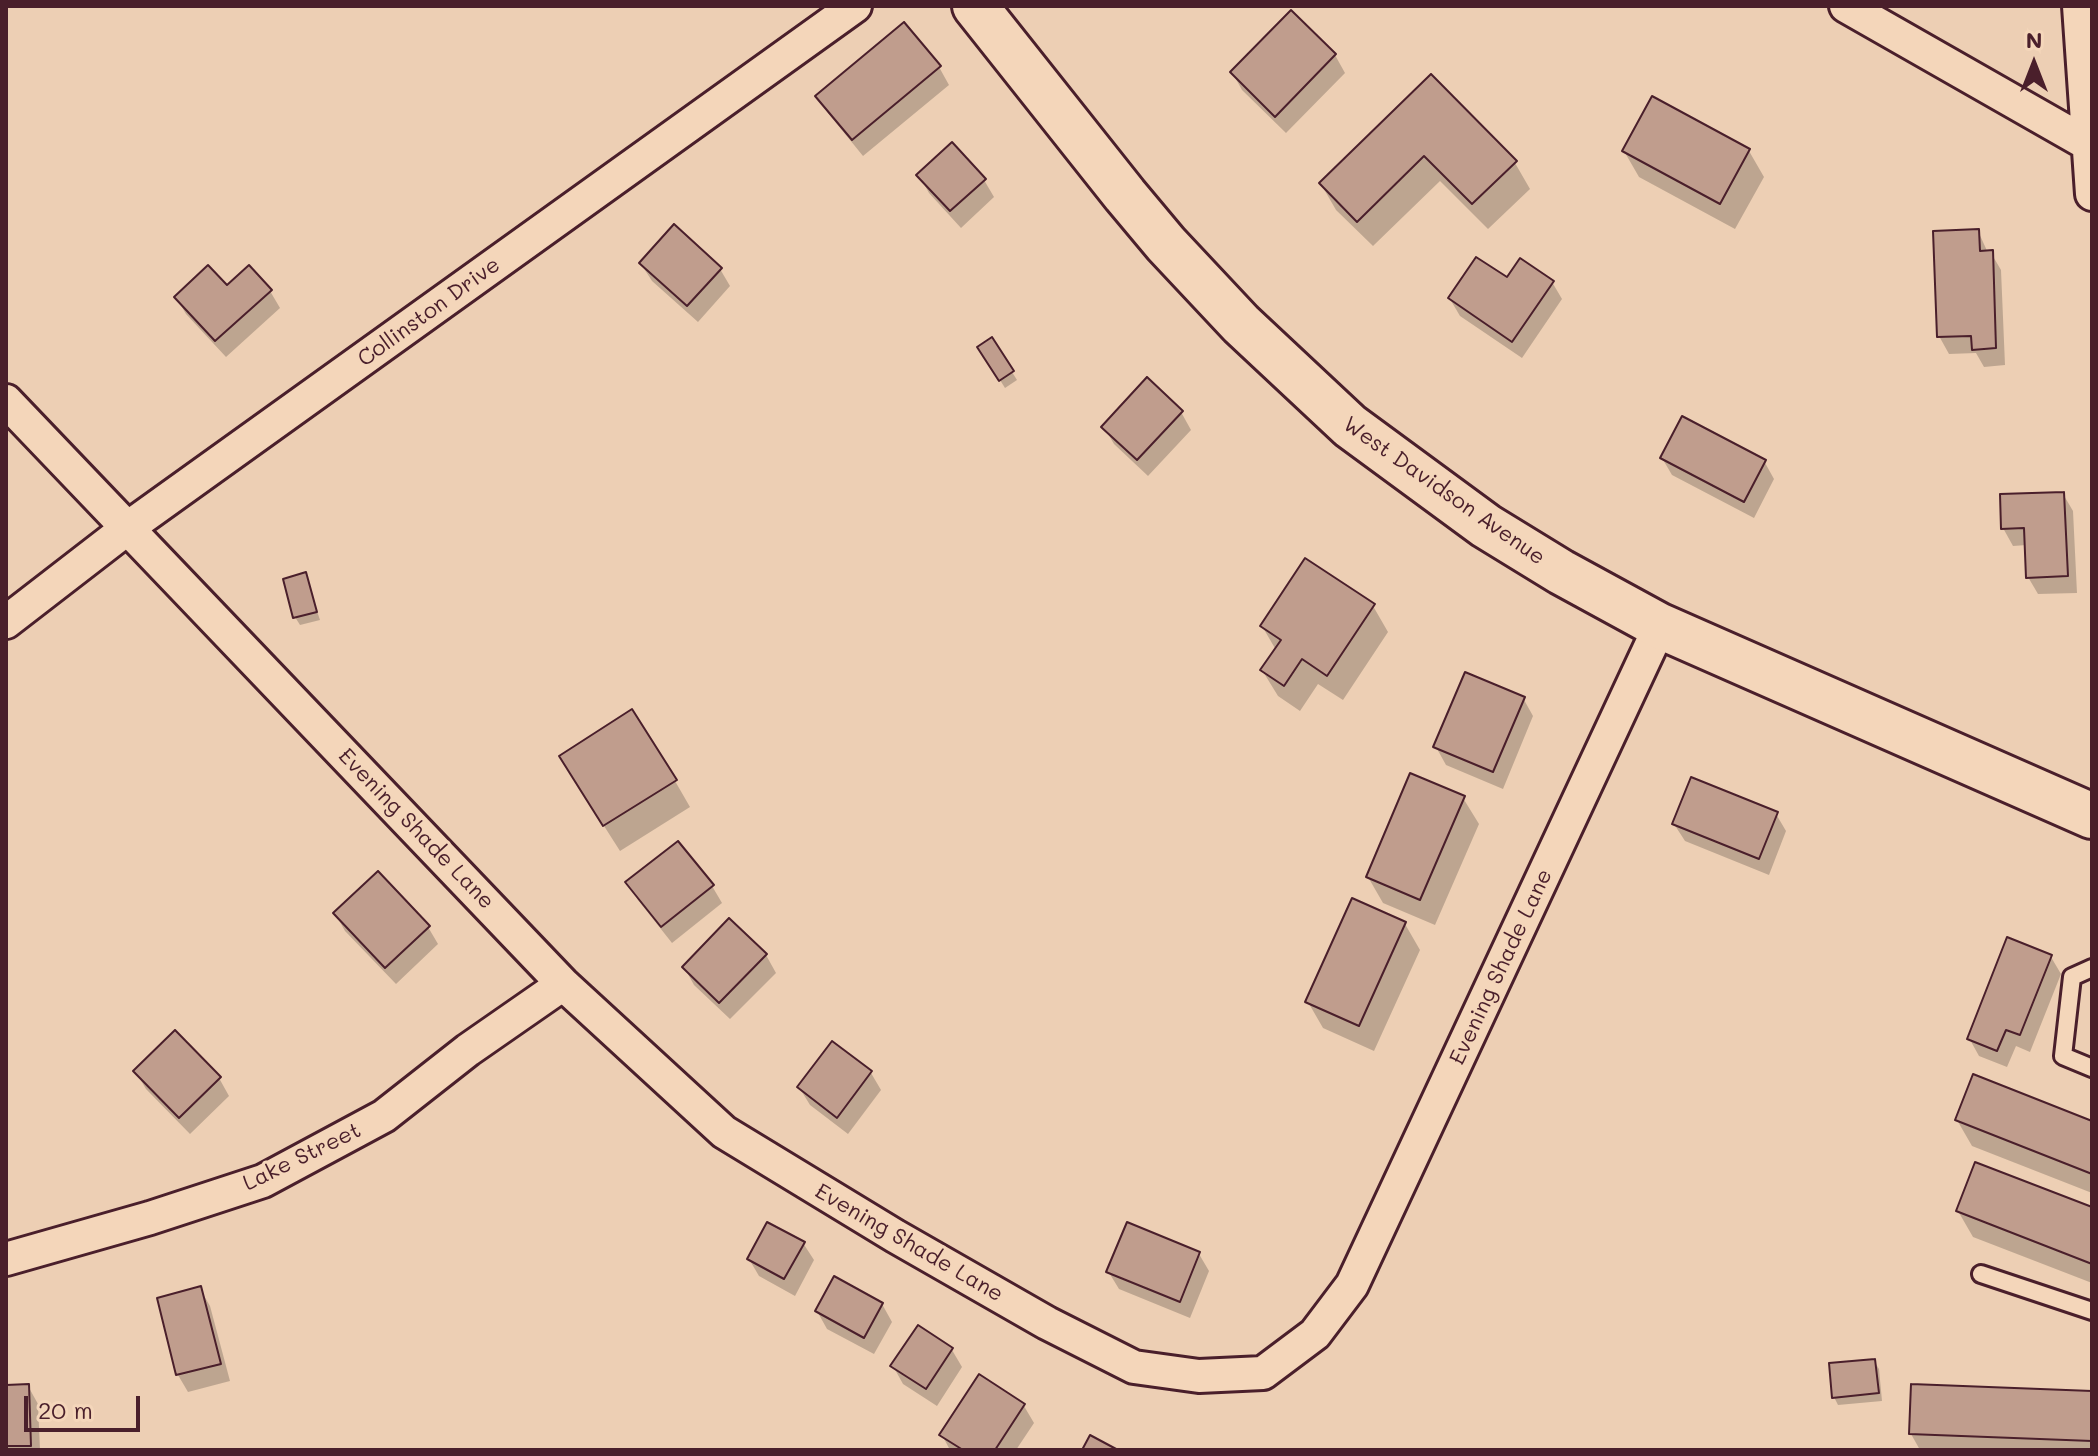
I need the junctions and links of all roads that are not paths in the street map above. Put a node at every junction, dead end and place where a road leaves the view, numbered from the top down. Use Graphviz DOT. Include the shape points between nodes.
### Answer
graph roads {
  1 [pos="855,6"];
  2 [pos="975,6"];
  3 [pos="1846,6"];
  4 [pos="2079,6"];
  5 [pos="2088,144"];
  6 [pos="2092,194"];
  7 [pos="6,401"];
  8 [pos="129,527"];
  9 [pos="6,622"];
  10 [pos="1660,626"];
  11 [pos="2092,816"];
  12 [pos="2092,968"];
  13 [pos="563,984"];
  14 [pos="2092,1068"];
  15 [pos="6,1259"];
  16 [pos="1981,1274"];
  17 [pos="2092,1311"];
  1 -- 8 [label="street, Collinston Drive"];
  2 -- 10 [label="street, West Davidson Avenue" via="1166,244 1307,389 1486,526"];
  3 -- 5 [label="street"];
  4 -- 5 [label="street"];
  5 -- 6 [label="street"];
  7 -- 8 [label="street, Evening Shade Lane"];
  8 -- 9 [label="street, Collinston Drive"];
  8 -- 13 [label="street, Evening Shade Lane"];
  10 -- 11 [label="street, West Davidson Avenue"];
  10 -- 13 [label="street, Evening Shade Lane" via="1352,1285 1315,1334 1263,1373 1199,1376 1134,1367 1047,1323 724,1132"];
  12 -- 14 [label="lane" via="2072,977 2063,1056"];
  13 -- 15 [label="street, Lake Street" via="384,1116 263,1181"];
  16 -- 17 [label="lane"];
}
